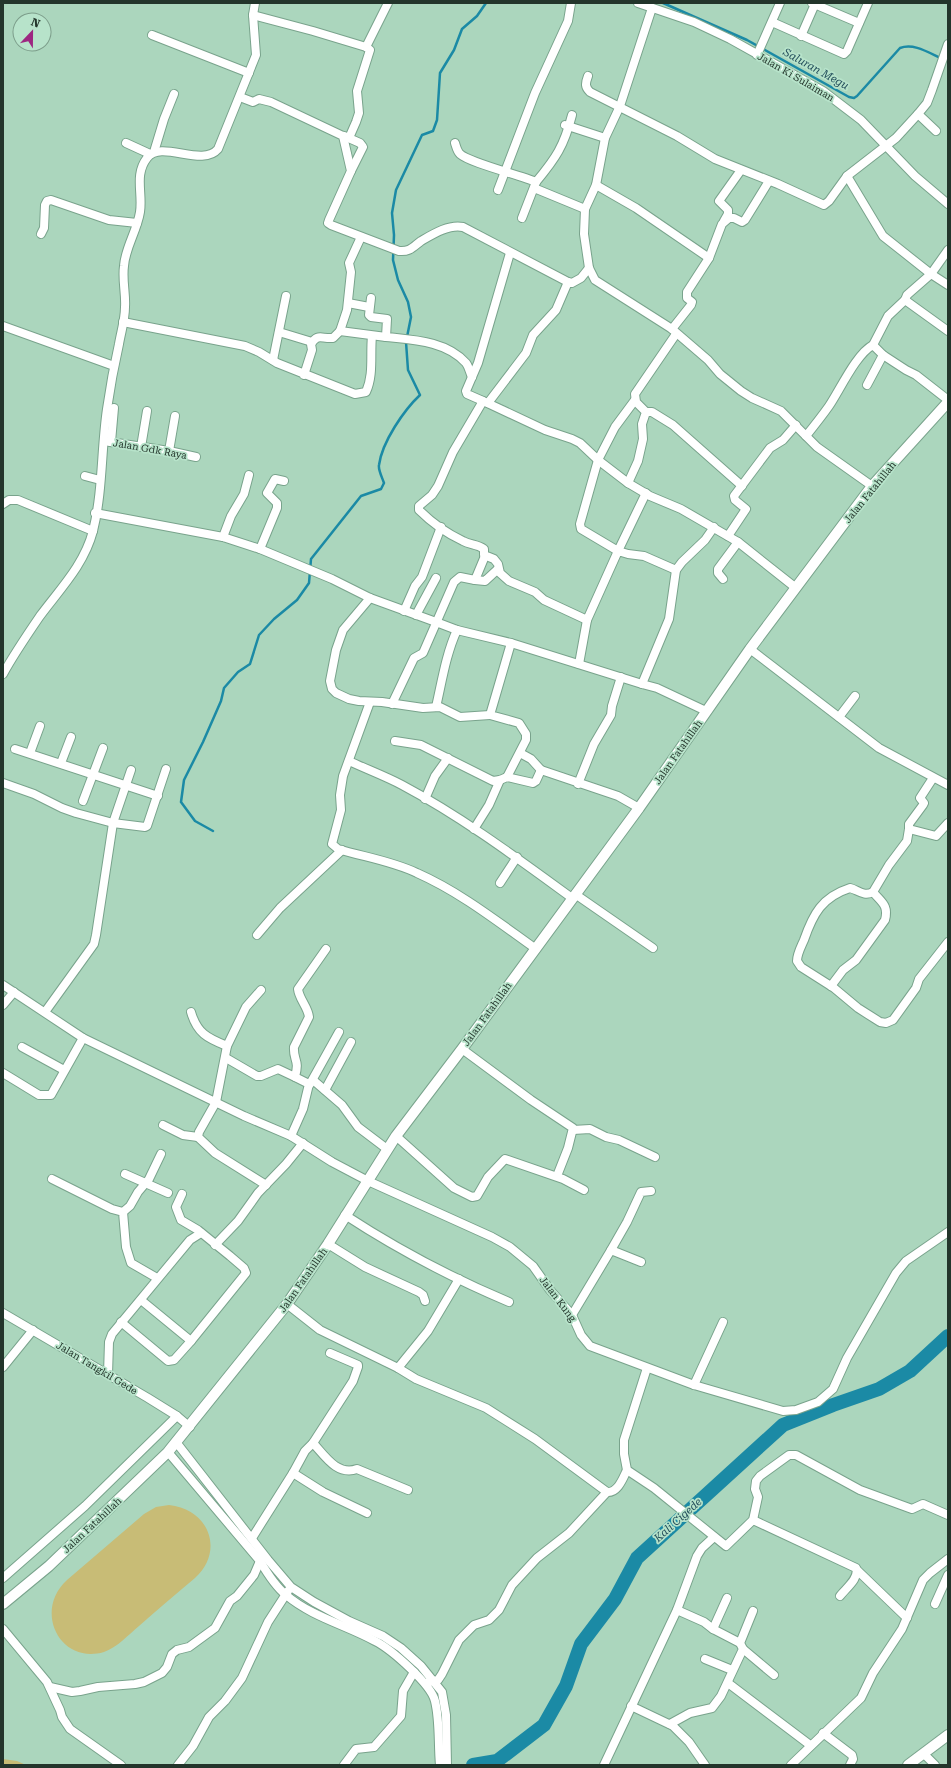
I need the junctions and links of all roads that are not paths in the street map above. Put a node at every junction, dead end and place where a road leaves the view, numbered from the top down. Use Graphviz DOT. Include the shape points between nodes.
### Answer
graph roads {
  1 [pos="255,3"];
  2 [pos="388,3"];
  3 [pos="571,3"];
  4 [pos="638,3"];
  5 [pos="780,3"];
  6 [pos="868,3"];
  7 [pos="813,4"];
  8 [pos="652,8"];
  9 [pos="253,15"];
  10 [pos="772,22"];
  11 [pos="859,23"];
  12 [pos="152,36"];
  13 [pos="801,36"];
  14 [pos="948,44"];
  15 [pos="366,47"];
  16 [pos="759,50"];
  17 [pos="944,61"];
  18 [pos="249,73"];
  19 [pos="588,76"];
  20 [pos="174,94"];
  21 [pos="240,98"];
  22 [pos="620,106"];
  23 [pos="918,114"];
  24 [pos="572,115"];
  25 [pos="567,126"];
  26 [pos="936,131"];
  27 [pos="346,137"];
  28 [pos="605,138"];
  29 [pos="126,143"];
  30 [pos="455,143"];
  31 [pos="886,146"];
  32 [pos="152,153"];
  33 [pos="741,170"];
  34 [pos="352,171"];
  35 [pos="505,171"];
  36 [pos="850,174"];
  37 [pos="769,181"];
  38 [pos="535,185"];
  39 [pos="596,185"];
  40 [pos="498,190"];
  41 [pos="948,204"];
  42 [pos="585,209"];
  43 [pos="522,218"];
  44 [pos="724,220"];
  45 [pos="137,223"];
  46 [pos="41,234"];
  47 [pos="361,236"];
  48 [pos="948,250"];
  49 [pos="510,253"];
  50 [pos="709,258"];
  51 [pos="589,268"];
  52 [pos="931,274"];
  53 [pos="568,282"];
  54 [pos="948,285"];
  55 [pos="286,296"];
  56 [pos="371,298"];
  57 [pos="905,300"];
  58 [pos="348,303"];
  59 [pos="369,307"];
  60 [pos="123,322"];
  61 [pos="3,326"];
  62 [pos="340,331"];
  63 [pos="948,331"];
  64 [pos="279,332"];
  65 [pos="674,332"];
  66 [pos="372,336"];
  67 [pos="386,337"];
  68 [pos="312,342"];
  69 [pos="873,345"];
  70 [pos="883,356"];
  71 [pos="273,360"];
  72 [pos="114,366"];
  73 [pos="304,375"];
  74 [pos="472,377"];
  75 [pos="867,384"];
  76 [pos="635,400"];
  77 [pos="948,401"];
  78 [pos="486,402"];
  79 [pos="114,408"];
  80 [pos="147,411"];
  81 [pos="646,412"];
  82 [pos="175,416"];
  83 [pos="796,425"];
  84 [pos="806,436"];
  85 [pos="108,441"];
  86 [pos="141,447"];
  87 [pos="169,451"];
  88 [pos="196,457"];
  89 [pos="598,460"];
  90 [pos="248,475"];
  91 [pos="85,476"];
  92 [pos="100,480"];
  93 [pos="284,481"];
  94 [pos="628,482"];
  95 [pos="742,486"];
  96 [pos="872,486"];
  97 [pos="646,493"];
  98 [pos="3,504"];
  99 [pos="95,513"];
  100 [pos="441,527"];
  101 [pos="714,527"];
  102 [pos="93,531"];
  103 [pos="728,536"];
  104 [pos="223,537"];
  105 [pos="738,542"];
  106 [pos="260,549"];
  107 [pos="618,550"];
  108 [pos="485,556"];
  109 [pos="498,569"];
  110 [pos="676,570"];
  111 [pos="436,578"];
  112 [pos="723,578"];
  113 [pos="475,580"];
  114 [pos="796,588"];
  115 [pos="370,598"];
  116 [pos="404,611"];
  117 [pos="416,615"];
  118 [pos="587,620"];
  119 [pos="436,622"];
  120 [pos="457,630"];
  121 [pos="511,643"];
  122 [pos="750,649"];
  123 [pos="6,664"];
  124 [pos="579,664"];
  125 [pos="3,674"];
  126 [pos="621,676"];
  127 [pos="642,684"];
  128 [pos="854,696"];
  129 [pos="370,702"];
  130 [pos="392,704"];
  131 [pos="436,707"];
  132 [pos="706,711"];
  133 [pos="490,715"];
  134 [pos="839,717"];
  135 [pos="40,726"];
  136 [pos="71,737"];
  137 [pos="395,741"];
  138 [pos="103,748"];
  139 [pos="15,749"];
  140 [pos="520,752"];
  141 [pos="30,753"];
  142 [pos="448,758"];
  143 [pos="349,761"];
  144 [pos="61,763"];
  145 [pos="166,769"];
  146 [pos="131,770"];
  147 [pos="541,770"];
  148 [pos="93,776"];
  149 [pos="504,778"];
  150 [pos="933,778"];
  151 [pos="3,783"];
  152 [pos="578,784"];
  153 [pos="948,785"];
  154 [pos="125,787"];
  155 [pos="158,796"];
  156 [pos="425,799"];
  157 [pos="83,801"];
  158 [pos="639,808"];
  159 [pos="113,823"];
  160 [pos="948,823"];
  161 [pos="474,829"];
  162 [pos="909,829"];
  163 [pos="342,850"];
  164 [pos="517,858"];
  165 [pos="500,883"];
  166 [pos="873,892"];
  167 [pos="573,896"];
  168 [pos="257,935"];
  169 [pos="948,942"];
  170 [pos="326,948"];
  171 [pos="653,948"];
  172 [pos="536,949"];
  173 [pos="3,985"];
  174 [pos="831,986"];
  175 [pos="260,990"];
  176 [pos="14,992"];
  177 [pos="3,1005"];
  178 [pos="45,1012"];
  179 [pos="191,1012"];
  180 [pos="339,1032"];
  181 [pos="83,1038"];
  182 [pos="352,1042"];
  183 [pos="227,1046"];
  184 [pos="22,1047"];
  185 [pos="462,1049"];
  186 [pos="226,1058"];
  187 [pos="64,1070"];
  188 [pos="3,1073"];
  189 [pos="294,1077"];
  190 [pos="311,1082"];
  191 [pos="325,1090"];
  192 [pos="216,1102"];
  193 [pos="163,1125"];
  194 [pos="573,1130"];
  195 [pos="291,1136"];
  196 [pos="396,1136"];
  197 [pos="198,1137"];
  198 [pos="303,1143"];
  199 [pos="387,1149"];
  200 [pos="161,1154"];
  201 [pos="655,1157"];
  202 [pos="125,1174"];
  203 [pos="557,1176"];
  204 [pos="52,1180"];
  205 [pos="368,1181"];
  206 [pos="145,1184"];
  207 [pos="266,1184"];
  208 [pos="584,1190"];
  209 [pos="651,1191"];
  210 [pos="168,1193"];
  211 [pos="182,1194"];
  212 [pos="123,1212"];
  213 [pos="345,1215"];
  214 [pos="948,1232"];
  215 [pos="201,1233"];
  216 [pos="328,1244"];
  217 [pos="215,1245"];
  218 [pos="611,1250"];
  219 [pos="641,1262"];
  220 [pos="158,1278"];
  221 [pos="459,1279"];
  222 [pos="141,1300"];
  223 [pos="425,1301"];
  224 [pos="509,1302"];
  225 [pos="287,1304"];
  226 [pos="4,1314"];
  227 [pos="572,1315"];
  228 [pos="121,1322"];
  229 [pos="723,1322"];
  230 [pos="32,1330"];
  231 [pos="191,1341"];
  232 [pos="330,1353"];
  233 [pos="3,1367"];
  234 [pos="398,1368"];
  235 [pos="647,1368"];
  236 [pos="108,1374"];
  237 [pos="694,1385"];
  238 [pos="176,1416"];
  239 [pos="190,1427"];
  240 [pos="176,1442"];
  241 [pos="313,1443"];
  242 [pos="168,1452"];
  243 [pos="627,1470"];
  244 [pos="293,1473"];
  245 [pos="408,1490"];
  246 [pos="607,1492"];
  247 [pos="367,1513"];
  248 [pos="948,1515"];
  249 [pos="753,1520"];
  250 [pos="714,1537"];
  251 [pos="252,1538"];
  252 [pos="948,1560"];
  253 [pos="260,1561"];
  254 [pos="857,1570"];
  255 [pos="948,1576"];
  256 [pos="3,1578"];
  257 [pos="292,1587"];
  258 [pos="286,1595"];
  259 [pos="840,1596"];
  260 [pos="727,1598"];
  261 [pos="3,1604"];
  262 [pos="935,1604"];
  263 [pos="677,1610"];
  264 [pos="753,1611"];
  265 [pos="906,1618"];
  266 [pos="3,1629"];
  267 [pos="713,1629"];
  268 [pos="741,1646"];
  269 [pos="705,1659"];
  270 [pos="732,1670"];
  271 [pos="414,1672"];
  272 [pos="774,1674"];
  273 [pos="434,1682"];
  274 [pos="425,1683"];
  275 [pos="728,1683"];
  276 [pos="50,1687"];
  277 [pos="631,1706"];
  278 [pos="670,1724"];
  279 [pos="823,1733"];
  280 [pos="948,1735"];
  281 [pos="810,1745"];
  282 [pos="442,1746"];
  283 [pos="924,1754"];
  284 [pos="121,1765"];
  285 [pos="178,1765"];
  286 [pos="344,1765"];
  287 [pos="440,1765"];
  288 [pos="448,1765"];
  289 [pos="604,1765"];
  290 [pos="705,1765"];
  291 [pos="791,1765"];
  292 [pos="850,1765"];
  293 [pos="908,1765"];
  294 [pos="935,1765"];
  1 -- 9 [label="street"];
  2 -- 15 [label="street"];
  3 -- 35 [label="street" via="568,21 535,93"];
  4 -- 8 [label="street, Jalan Ki Sulaiman"];
  5 -- 10 [label="street"];
  6 -- 11 [label="street"];
  7 -- 11 [label="street"];
  7 -- 13 [label="street"];
  8 -- 16 [label="street, Jalan Ki Sulaiman" via="694,22"];
  8 -- 22 [label="street"];
  9 -- 15 [label="street"];
  9 -- 18 [label="street" via="256,51"];
  10 -- 13 [label="street"];
  10 -- 16 [label="street"];
  11 -- 13 [label="street" via="844,54"];
  12 -- 18 [label="street"];
  14 -- 17 [label="street"];
  15 -- 27 [label="street" via="370,51 356,91 358,113"];
  16 -- 31 [label="street, Jalan Ki Sulaiman" via="830,95 861,120"];
  17 -- 23 [label="street" via="930,96"];
  18 -- 21 [label="street"];
  19 -- 22 [label="street" via="585,84 590,92"];
  20 -- 32 [label="street"];
  21 -- 27 [label="street" via="253,102 259,99 271,102"];
  21 -- 32 [label="street" via="218,149 213,153 181,154 160,150"];
  22 -- 28 [label="street"];
  22 -- 33 [label="street" via="715,159"];
  23 -- 26 [label="street"];
  23 -- 31 [label="street"];
  24 -- 25 [label="street"];
  25 -- 28 [label="street"];
  25 -- 38 [label="street" via="564,143"];
  27 -- 34 [label="street"];
  27 -- 34 [label="street" via="360,143 363,149"];
  28 -- 39 [label="street"];
  29 -- 32 [label="street"];
  30 -- 35 [label="street" via="459,153 467,159"];
  31 -- 36 [label="street"];
  31 -- 41 [label="street, Jalan Ki Sulaiman" via="915,176"];
  32 -- 45 [label="street" via="144,162 139,177 140,209"];
  33 -- 37 [label="street"];
  33 -- 44 [label="street" via="719,201 728,210"];
  34 -- 47 [label="street" via="328,223"];
  35 -- 38 [label="street"];
  35 -- 40 [label="street"];
  36 -- 37 [label="street" via="824,205"];
  36 -- 52 [label="street" via="883,236"];
  37 -- 44 [label="street" via="745,220 742,222 732,217"];
  38 -- 42 [label="street"];
  38 -- 43 [label="street"];
  39 -- 42 [label="street"];
  39 -- 50 [label="street" via="636,208"];
  42 -- 51 [label="street" via="584,234"];
  44 -- 50 [label="street"];
  45 -- 46 [label="street" via="109,220 51,200 47,201"];
  45 -- 60 [label="street" via="124,264"];
  47 -- 49 [label="street" via="406,252 430,236 456,226 463,227"];
  47 -- 58 [label="street" via="349,265 351,272"];
  48 -- 52 [label="street"];
  49 -- 53 [label="street"];
  49 -- 74 [label="street"];
  50 -- 65 [label="street" via="686,296 692,302"];
  51 -- 53 [label="street" via="577,281"];
  51 -- 65 [label="street" via="595,280"];
  52 -- 54 [label="street"];
  52 -- 57 [label="street" via="906,295"];
  53 -- 78 [label="street" via="556,310 533,335 526,353"];
  55 -- 64 [label="street"];
  56 -- 59 [label="street"];
  57 -- 63 [label="street"];
  57 -- 69 [label="street" via="888,316"];
  58 -- 59 [label="street"];
  58 -- 62 [label="street"];
  59 -- 67 [label="street" via="371,317 387,319"];
  60 -- 71 [label="street" via="244,346"];
  60 -- 72 [label="street"];
  61 -- 72 [label="street"];
  62 -- 66 [label="street"];
  62 -- 68 [label="street" via="333,338 317,337"];
  64 -- 68 [label="street"];
  64 -- 71 [label="street"];
  65 -- 76 [label="street" via="637,391"];
  65 -- 83 [label="street" via="741,391 777,408"];
  66 -- 67 [label="street"];
  66 -- 73 [label="street" via="372,370 366,392 356,394"];
  67 -- 74 [label="street" via="428,342 443,347 466,364"];
  68 -- 73 [label="street"];
  69 -- 70 [label="street"];
  69 -- 84 [label="street" via="853,367 830,405"];
  70 -- 75 [label="street"];
  70 -- 77 [label="street" via="916,375"];
  71 -- 73 [label="street"];
  72 -- 85 [label="street" via="107,411"];
  74 -- 78 [label="street" via="467,394"];
  76 -- 81 [label="street"];
  76 -- 89 [label="street" via="615,427"];
  77 -- 96 [label="street, Jalan Fatahillah"];
  78 -- 89 [label="street" via="545,430 580,443"];
  78 -- 100 [label="street" via="453,452 438,486 419,506 424,515"];
  79 -- 85 [label="street"];
  80 -- 86 [label="street"];
  81 -- 94 [label="street" via="642,424 643,439 638,461"];
  81 -- 95 [label="street" via="652,412 673,425"];
  82 -- 87 [label="street"];
  83 -- 84 [label="street"];
  83 -- 95 [label="street" via="783,440 770,448"];
  84 -- 96 [label="street"];
  85 -- 86 [label="street, Jalan Gdk Raya"];
  85 -- 92 [label="street"];
  86 -- 87 [label="street, Jalan Gdk Raya"];
  87 -- 88 [label="street, Jalan Gdk Raya"];
  89 -- 94 [label="street"];
  89 -- 107 [label="street" via="580,524 581,529"];
  90 -- 104 [label="street" via="244,494 231,516"];
  91 -- 92 [label="street"];
  92 -- 99 [label="street"];
  93 -- 106 [label="street" via="275,480 267,493 277,503"];
  94 -- 97 [label="street"];
  95 -- 103 [label="street" via="734,498 746,509"];
  96 -- 114 [label="street, Jalan Fatahillah"];
  97 -- 101 [label="street"];
  97 -- 107 [label="street"];
  98 -- 102 [label="street" via="9,500 18,500"];
  99 -- 102 [label="street"];
  99 -- 104 [label="street"];
  100 -- 108 [label="street" via="461,540 484,549"];
  100 -- 116 [label="street" via="422,577"];
  101 -- 103 [label="street"];
  101 -- 110 [label="street" via="706,540"];
  102 -- 123 [label="street" via="73,575"];
  103 -- 105 [label="street"];
  104 -- 106 [label="street"];
  105 -- 112 [label="street" via="718,569"];
  105 -- 114 [label="street"];
  106 -- 115 [label="street"];
  107 -- 110 [label="street" via="644,556"];
  107 -- 118 [label="street"];
  108 -- 109 [label="street" via="494,559"];
  108 -- 113 [label="street"];
  109 -- 113 [label="street" via="485,581"];
  109 -- 118 [label="street" via="510,581"];
  110 -- 127 [label="street" via="669,619"];
  111 -- 117 [label="street"];
  113 -- 119 [label="street" via="458,578"];
  114 -- 122 [label="street, Jalan Fatahillah"];
  115 -- 116 [label="street"];
  115 -- 129 [label="street" via="343,630 330,681 336,693 349,699"];
  116 -- 117 [label="street"];
  117 -- 119 [label="street"];
  118 -- 124 [label="street"];
  119 -- 120 [label="street"];
  119 -- 130 [label="street" via="423,653 414,658"];
  120 -- 121 [label="street"];
  120 -- 131 [label="street" via="445,664"];
  121 -- 124 [label="street"];
  121 -- 133 [label="street"];
  122 -- 132 [label="street, Jalan Fatahillah"];
  122 -- 134 [label="street"];
  123 -- 125 [label="street"];
  124 -- 126 [label="street"];
  126 -- 127 [label="street"];
  126 -- 152 [label="street" via="611,715 594,744"];
  127 -- 132 [label="street" via="657,688"];
  128 -- 134 [label="street"];
  129 -- 130 [label="street"];
  129 -- 143 [label="street"];
  130 -- 131 [label="street"];
  131 -- 133 [label="street" via="460,717"];
  132 -- 158 [label="street, Jalan Fatahillah"];
  133 -- 140 [label="street" via="520,723 526,734"];
  134 -- 150 [label="street" via="878,748"];
  135 -- 141 [label="street"];
  136 -- 144 [label="street"];
  137 -- 142 [label="street" via="421,745"];
  138 -- 148 [label="street"];
  139 -- 141 [label="street"];
  140 -- 147 [label="street"];
  140 -- 149 [label="street"];
  141 -- 144 [label="street"];
  142 -- 149 [label="street" via="493,781"];
  142 -- 156 [label="street" via="435,776"];
  143 -- 156 [label="street"];
  143 -- 163 [label="street" via="343,776 340,790 341,810 332,840 334,846"];
  144 -- 148 [label="street"];
  145 -- 155 [label="street"];
  146 -- 154 [label="street"];
  147 -- 149 [label="street" via="533,783"];
  147 -- 152 [label="street"];
  148 -- 154 [label="street"];
  148 -- 157 [label="street"];
  149 -- 161 [label="street"];
  150 -- 153 [label="street"];
  150 -- 162 [label="street" via="921,797 924,804 909,823"];
  151 -- 159 [label="street" via="46,799 62,808"];
  152 -- 158 [label="street" via="618,796"];
  154 -- 155 [label="street"];
  154 -- 159 [label="street"];
  155 -- 159 [label="street" via="147,826"];
  156 -- 161 [label="street"];
  158 -- 167 [label="street, Jalan Fatahillah"];
  159 -- 178 [label="street" via="94,944"];
  160 -- 162 [label="street" via="936,836"];
  161 -- 164 [label="street"];
  162 -- 166 [label="street" via="907,841 888,865"];
  163 -- 168 [label="street" via="280,908"];
  163 -- 172 [label="street" via="418,873 486,914"];
  164 -- 165 [label="street"];
  164 -- 167 [label="street"];
  166 -- 174 [label="street" via="885,906 885,920 856,960 843,970"];
  166 -- 174 [label="street" via="864,894 851,888 842,891 819,908 811,919 797,961"];
  167 -- 171 [label="street"];
  167 -- 172 [label="street, Jalan Fatahillah"];
  169 -- 174 [label="street" via="890,1022 880,1022"];
  170 -- 189 [label="street" via="298,988 310,1017 294,1047 298,1064"];
  172 -- 185 [label="street, Jalan Fatahillah"];
  173 -- 176 [label="street, Jalan Kung"];
  175 -- 183 [label="street" via="246,1007"];
  176 -- 177 [label="street"];
  176 -- 178 [label="street, Jalan Kung"];
  178 -- 181 [label="street, Jalan Kung"];
  179 -- 183 [label="street" via="199,1031"];
  180 -- 190 [label="street"];
  181 -- 187 [label="street"];
  181 -- 192 [label="street, Jalan Kung"];
  182 -- 191 [label="street"];
  183 -- 186 [label="street"];
  184 -- 187 [label="street"];
  185 -- 194 [label="street" via="571,1126"];
  185 -- 196 [label="street, Jalan Fatahillah"];
  186 -- 189 [label="street" via="257,1076 275,1069"];
  186 -- 192 [label="street"];
  187 -- 188 [label="street" via="51,1094 45,1096 39,1095"];
  189 -- 190 [label="street"];
  190 -- 191 [label="street"];
  190 -- 195 [label="street"];
  191 -- 199 [label="street" via="342,1104 358,1127"];
  192 -- 195 [label="street, Jalan Kung"];
  192 -- 197 [label="street"];
  193 -- 197 [label="street" via="183,1136"];
  194 -- 201 [label="street" via="590,1129"];
  194 -- 203 [label="street"];
  195 -- 198 [label="street, Jalan Kung"];
  196 -- 199 [label="street, Jalan Fatahillah"];
  196 -- 203 [label="street" via="454,1188 472,1198 477,1196 488,1177 504,1159"];
  197 -- 207 [label="street" via="215,1153"];
  198 -- 205 [label="street, Jalan Kung"];
  198 -- 207 [label="street"];
  199 -- 205 [label="street, Jalan Fatahillah"];
  200 -- 206 [label="street"];
  202 -- 206 [label="street"];
  203 -- 208 [label="street"];
  204 -- 212 [label="street" via="107,1207"];
  205 -- 213 [label="street, Jalan Fatahillah"];
  205 -- 227 [label="street, Jalan Kung" via="510,1247 533,1266"];
  206 -- 210 [label="street"];
  206 -- 212 [label="street"];
  207 -- 217 [label="street" via="238,1221"];
  209 -- 218 [label="street" via="641,1192 628,1222"];
  211 -- 215 [label="street" via="176,1207 179,1216"];
  212 -- 220 [label="street" via="128,1257 131,1263"];
  213 -- 216 [label="street, Jalan Fatahillah"];
  213 -- 221 [label="street" via="380,1238"];
  214 -- 237 [label="street, Jalan Kung" via="906,1260 896,1272 847,1358 837,1382 818,1402 796,1410 783,1411"];
  215 -- 217 [label="street"];
  215 -- 220 [label="street" via="190,1240"];
  216 -- 223 [label="street" via="365,1267 419,1292"];
  216 -- 225 [label="street, Jalan Fatahillah"];
  217 -- 231 [label="street" via="244,1268 246,1273"];
  218 -- 219 [label="street"];
  218 -- 227 [label="street"];
  220 -- 222 [label="street"];
  221 -- 224 [label="street"];
  221 -- 234 [label="street" via="428,1331"];
  222 -- 228 [label="street"];
  222 -- 231 [label="street"];
  225 -- 234 [label="street" via="320,1330"];
  225 -- 239 [label="street, Jalan Fatahillah"];
  226 -- 230 [label="street, Jalan Tangkil Gede"];
  227 -- 235 [label="street, Jalan Kung" via="590,1346"];
  228 -- 231 [label="street" via="168,1361 174,1360"];
  228 -- 236 [label="street" via="109,1342"];
  229 -- 237 [label="street"];
  230 -- 233 [label="street"];
  230 -- 236 [label="street, Jalan Tangkil Gede"];
  232 -- 241 [label="street" via="358,1365 358,1368 354,1381"];
  234 -- 246 [label="street" via="416,1379 486,1408 535,1439"];
  235 -- 237 [label="street, Jalan Kung"];
  235 -- 243 [label="street" via="624,1440"];
  236 -- 238 [label="street, Jalan Tangkil Gede"];
  238 -- 239 [label="street, Jalan Tangkil Gede"];
  238 -- 256 [label="street" via="85,1506"];
  239 -- 240 [label="street, Jalan Fatahillah"];
  240 -- 242 [label="street, Jalan Fatahillah"];
  240 -- 251 [label="street"];
  241 -- 244 [label="street" via="305,1451"];
  241 -- 245 [label="street" via="340,1470 349,1472 357,1469"];
  242 -- 253 [label="street"];
  242 -- 261 [label="street, Jalan Fatahillah" via="49,1566"];
  243 -- 246 [label="street" via="616,1489"];
  243 -- 250 [label="street"];
  244 -- 247 [label="street" via="322,1492"];
  244 -- 251 [label="street"];
  246 -- 273 [label="street" via="569,1533 537,1558 512,1585 499,1610 489,1620 474,1625 459,1640 442,1674"];
  248 -- 249 [label="street" via="923,1504 912,1510 893,1503 860,1490 810,1462 791,1455 784,1457 756,1481 758,1497"];
  249 -- 250 [label="street" via="726,1546"];
  249 -- 254 [label="street"];
  250 -- 263 [label="street" via="697,1556"];
  251 -- 257 [label="street"];
  252 -- 265 [label="street" via="923,1580"];
  253 -- 258 [label="street" via="267,1574"];
  253 -- 276 [label="street" via="254,1575 230,1601 215,1628 188,1647 172,1654 167,1668 162,1673 140,1683 72,1692"];
  254 -- 259 [label="street" via="855,1577"];
  254 -- 265 [label="street"];
  255 -- 262 [label="street"];
  257 -- 258 [label="street"];
  257 -- 273 [label="street" via="329,1610 401,1648"];
  258 -- 271 [label="street" via="315,1613 376,1642"];
  258 -- 285 [label="street" via="268,1622 242,1678 225,1701 209,1716 193,1746"];
  260 -- 267 [label="street"];
  263 -- 267 [label="street"];
  263 -- 277 [label="street"];
  264 -- 268 [label="street"];
  265 -- 279 [label="street" via="861,1698"];
  266 -- 276 [label="street"];
  267 -- 268 [label="street"];
  268 -- 270 [label="street"];
  268 -- 272 [label="street"];
  269 -- 270 [label="street"];
  270 -- 275 [label="street"];
  271 -- 274 [label="street"];
  271 -- 286 [label="street" via="403,1691 403,1709 399,1720 374,1747 356,1749"];
  273 -- 274 [label="street"];
  273 -- 282 [label="street" via="442,1692 446,1715"];
  274 -- 282 [label="street" via="435,1700"];
  275 -- 278 [label="street" via="712,1708 690,1713"];
  275 -- 281 [label="street"];
  276 -- 284 [label="street" via="62,1717 70,1729"];
  277 -- 278 [label="street"];
  277 -- 289 [label="street"];
  278 -- 290 [label="street" via="689,1742"];
  279 -- 281 [label="street"];
  279 -- 292 [label="street" via="852,1755"];
  280 -- 283 [label="street"];
  281 -- 291 [label="street"];
  282 -- 287 [label="street"];
  282 -- 288 [label="street"];
  283 -- 293 [label="street"];
  283 -- 294 [label="street"];
}
